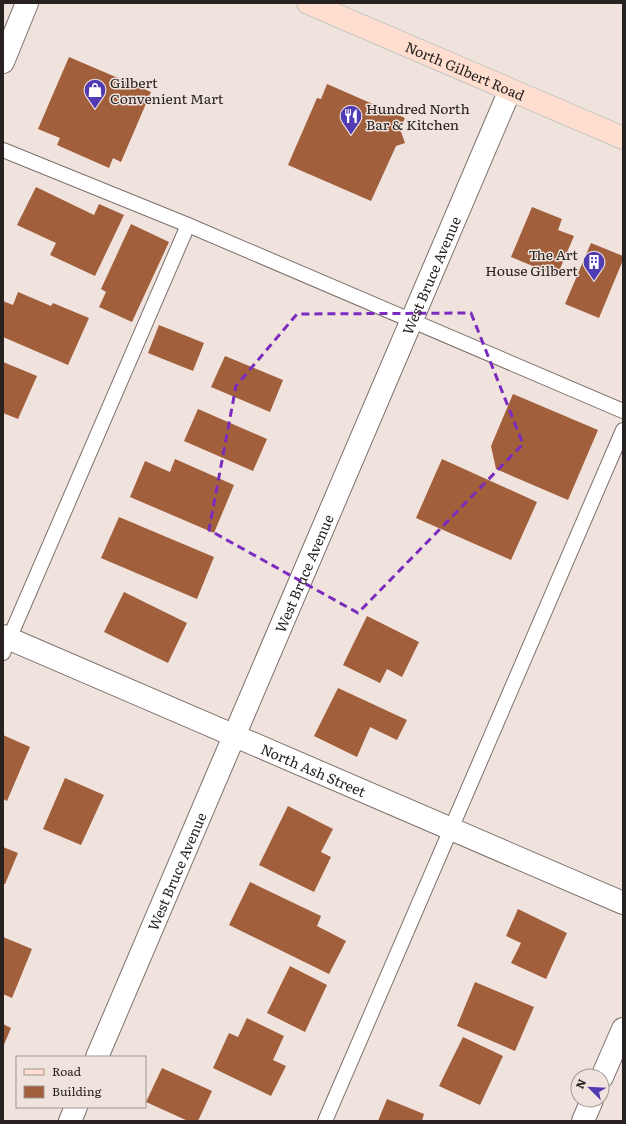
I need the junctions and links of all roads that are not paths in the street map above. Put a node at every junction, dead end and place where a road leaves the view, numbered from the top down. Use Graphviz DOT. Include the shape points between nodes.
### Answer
graph roads {
  1 [pos="27,3"];
  2 [pos="308,3"];
  3 [pos="3,62"];
  4 [pos="510,90"];
  5 [pos="623,138"];
  6 [pos="3,150"];
  7 [pos="188,225"];
  8 [pos="412,319"];
  9 [pos="623,411"];
  10 [pos="623,430"];
  11 [pos="5,642"];
  12 [pos="235,736"];
  13 [pos="451,829"];
  14 [pos="623,903"];
  15 [pos="623,1029"];
  16 [pos="98,1056"];
  17 [pos="606,1068"];
  18 [pos="76,1108"];
  19 [pos="589,1108"];
  20 [pos="70,1121"];
  21 [pos="325,1121"];
  22 [pos="583,1121"];
  1 -- 3 [label="street"];
  2 -- 4 [label="main road, North Gilbert Road"];
  4 -- 5 [label="main road, North Gilbert Road"];
  4 -- 8 [label="street, West Bruce Avenue"];
  6 -- 7 [label="lane"];
  7 -- 8 [label="lane"];
  7 -- 11 [label="lane"];
  8 -- 9 [label="lane"];
  8 -- 12 [label="street, West Bruce Avenue"];
  10 -- 13 [label="lane"];
  11 -- 12 [label="street, North Ash Street"];
  12 -- 13 [label="street, North Ash Street"];
  12 -- 16 [label="street, West Bruce Avenue"];
  13 -- 14 [label="street, North Ash Street"];
  13 -- 21 [label="lane"];
  15 -- 17 [label="street"];
  18 -- 20 [label="street"];
  19 -- 22 [label="street"];
}
